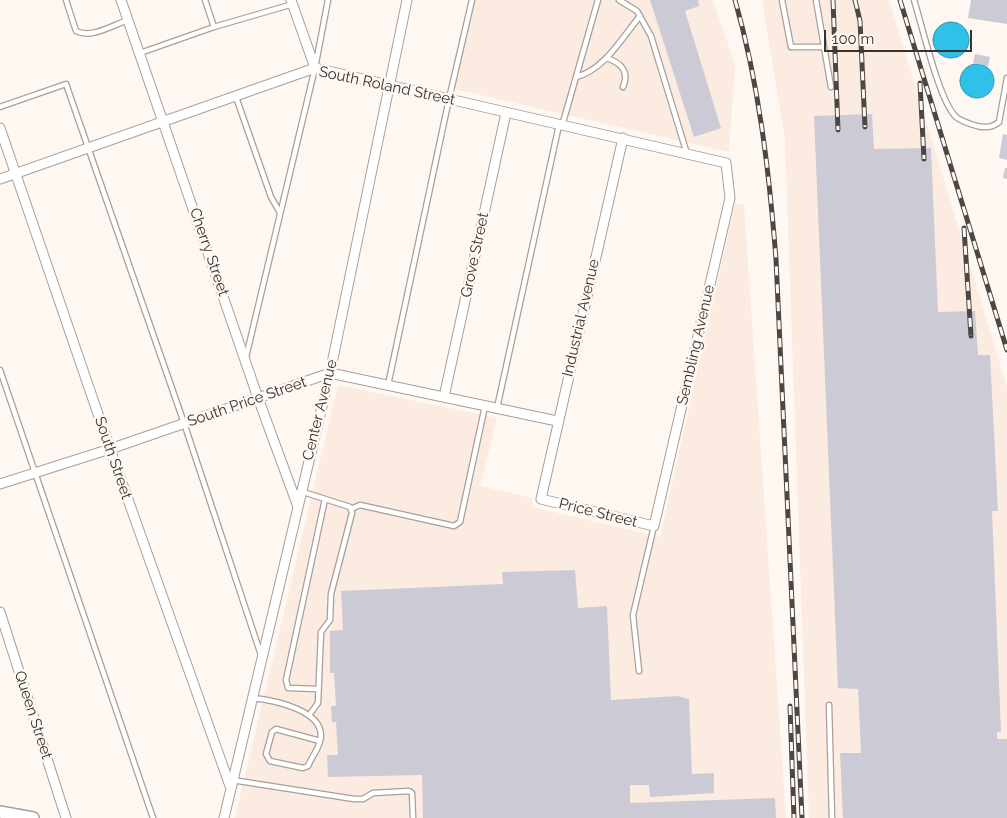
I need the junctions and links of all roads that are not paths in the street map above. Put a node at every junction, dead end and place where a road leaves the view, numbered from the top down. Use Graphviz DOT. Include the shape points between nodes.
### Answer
graph roads {
  1 [pos="66,0"];
  2 [pos="121,0"];
  3 [pos="205,0"];
  4 [pos="328,0"];
  5 [pos="407,0"];
  6 [pos="472,0"];
  7 [pos="598,0"];
  8 [pos="619,0"];
  9 [pos="782,0"];
  10 [pos="816,0"];
  11 [pos="914,0"];
  12 [pos="292,2"];
  13 [pos="640,16"];
  14 [pos="128,20"];
  15 [pos="214,27"];
  16 [pos="824,46"];
  17 [pos="140,53"];
  18 [pos="606,58"];
  19 [pos="315,68"];
  20 [pos="576,77"];
  21 [pos="1007,78"];
  22 [pos="388,83"];
  23 [pos="624,86"];
  24 [pos="831,87"];
  25 [pos="236,97"];
  26 [pos="449,99"];
  27 [pos="0,107"];
  28 [pos="506,114"];
  29 [pos="164,123"];
  30 [pos="561,125"];
  31 [pos="0,128"];
  32 [pos="623,138"];
  33 [pos="89,148"];
  34 [pos="686,154"];
  35 [pos="726,163"];
  36 [pos="15,173"];
  37 [pos="0,179"];
  38 [pos="280,213"];
  39 [pos="245,361"];
  40 [pos="0,370"];
  41 [pos="330,373"];
  42 [pos="388,385"];
  43 [pos="444,397"];
  44 [pos="258,398"];
  45 [pos="485,406"];
  46 [pos="497,408"];
  47 [pos="557,421"];
  48 [pos="184,424"];
  49 [pos="110,449"];
  50 [pos="35,473"];
  51 [pos="0,484"];
  52 [pos="296,491"];
  53 [pos="326,499"];
  54 [pos="541,499"];
  55 [pos="351,509"];
  56 [pos="654,526"];
  57 [pos="0,612"];
  58 [pos="261,655"];
  59 [pos="639,671"];
  60 [pos="318,689"];
  61 [pos="251,698"];
  62 [pos="829,705"];
  63 [pos="310,714"];
  64 [pos="320,741"];
  65 [pos="231,783"];
  66 [pos="0,812"];
  67 [pos="33,818"];
  68 [pos="66,818"];
  69 [pos="153,818"];
  70 [pos="224,818"];
  71 [pos="413,818"];
  72 [pos="832,818"];
  1 -- 14 [label="lane" via="79,33 91,34"];
  2 -- 14 [label="street, Cherry Street"];
  3 -- 15 [label="lane"];
  4 -- 19 [label="lane"];
  5 -- 22 [label="street, Center Avenue"];
  6 -- 26 [label="lane"];
  7 -- 20 [label="lane"];
  8 -- 13 [label="lane"];
  9 -- 16 [label="lane" via="791,47"];
  10 -- 16 [label="lane"];
  11 -- 21 [label="lane" via="944,98 955,116 985,128 994,126 998,122"];
  12 -- 15 [label="lane"];
  12 -- 19 [label="street"];
  13 -- 18 [label="lane"];
  13 -- 34 [label="lane" via="652,36"];
  14 -- 17 [label="street, Cherry Street"];
  15 -- 17 [label="lane"];
  16 -- 24 [label="lane"];
  17 -- 29 [label="street, Cherry Street"];
  18 -- 20 [label="lane" via="589,74"];
  18 -- 23 [label="lane" via="623,67"];
  19 -- 22 [label="street, South Roland Street"];
  19 -- 25 [label="street, South Roland Street"];
  19 -- 38 [label="lane"];
  20 -- 30 [label="lane"];
  22 -- 26 [label="street, South Roland Street"];
  22 -- 41 [label="street, Center Avenue"];
  25 -- 29 [label="street, South Roland Street"];
  25 -- 38 [label="lane"];
  26 -- 28 [label="street, South Roland Street"];
  26 -- 42 [label="lane"];
  27 -- 33 [label="lane" via="66,84"];
  28 -- 30 [label="street, South Roland Street"];
  28 -- 43 [label="street, Grove Street"];
  29 -- 33 [label="street, South Roland Street"];
  29 -- 39 [label="street, Cherry Street"];
  30 -- 32 [label="street, South Roland Street"];
  30 -- 46 [label="lane"];
  31 -- 36 [label="street, South Street"];
  32 -- 34 [label="street, South Roland Street"];
  32 -- 47 [label="street, Industrial Avenue"];
  33 -- 36 [label="street, South Roland Street"];
  33 -- 48 [label="lane"];
  34 -- 35 [label="street, South Roland Street"];
  35 -- 56 [label="street, Sembling Avenue" via="730,198"];
  36 -- 37 [label="street, South Roland Street"];
  36 -- 49 [label="street, South Street"];
  38 -- 39 [label="lane"];
  39 -- 44 [label="street, Cherry Street"];
  40 -- 50 [label="lane"];
  41 -- 42 [label="street"];
  41 -- 44 [label="street, South Price Street"];
  41 -- 52 [label="street, Center Avenue"];
  42 -- 43 [label="street"];
  43 -- 45 [label="street"];
  44 -- 48 [label="street, South Price Street"];
  44 -- 52 [label="street, Cherry Street"];
  45 -- 46 [label="street"];
  45 -- 55 [label="lane" via="460,522 454,526 360,505"];
  46 -- 47 [label="street"];
  47 -- 54 [label="street, Industrial Avenue"];
  48 -- 49 [label="street, South Price Street"];
  48 -- 58 [label="lane"];
  49 -- 50 [label="street, South Price Street"];
  49 -- 65 [label="street, South Street"];
  50 -- 51 [label="street, South Price Street"];
  50 -- 69 [label="lane"];
  52 -- 53 [label="lane"];
  52 -- 58 [label="street, Center Avenue" via="297,504"];
  53 -- 55 [label="lane"];
  53 -- 60 [label="lane" via="286,680 288,688"];
  54 -- 56 [label="street, Price Street"];
  55 -- 60 [label="lane" via="331,594 330,620 321,632"];
  56 -- 59 [label="lane" via="633,615"];
  57 -- 68 [label="street, Queen Street"];
  58 -- 61 [label="street, Center Avenue"];
  60 -- 63 [label="lane" via="318,703"];
  61 -- 63 [label="lane" via="267,699"];
  61 -- 65 [label="street, Center Avenue"];
  62 -- 72 [label="lane"];
  63 -- 64 [label="lane" via="319,727"];
  64 -- 64 [label="lane" via="308,766 303,768 270,761 266,754 272,732 276,729"];
  65 -- 70 [label="street, Center Avenue"];
  65 -- 71 [label="lane" via="354,799 363,799 373,793 409,791 412,793"];
  66 -- 67 [label="street"];
}
